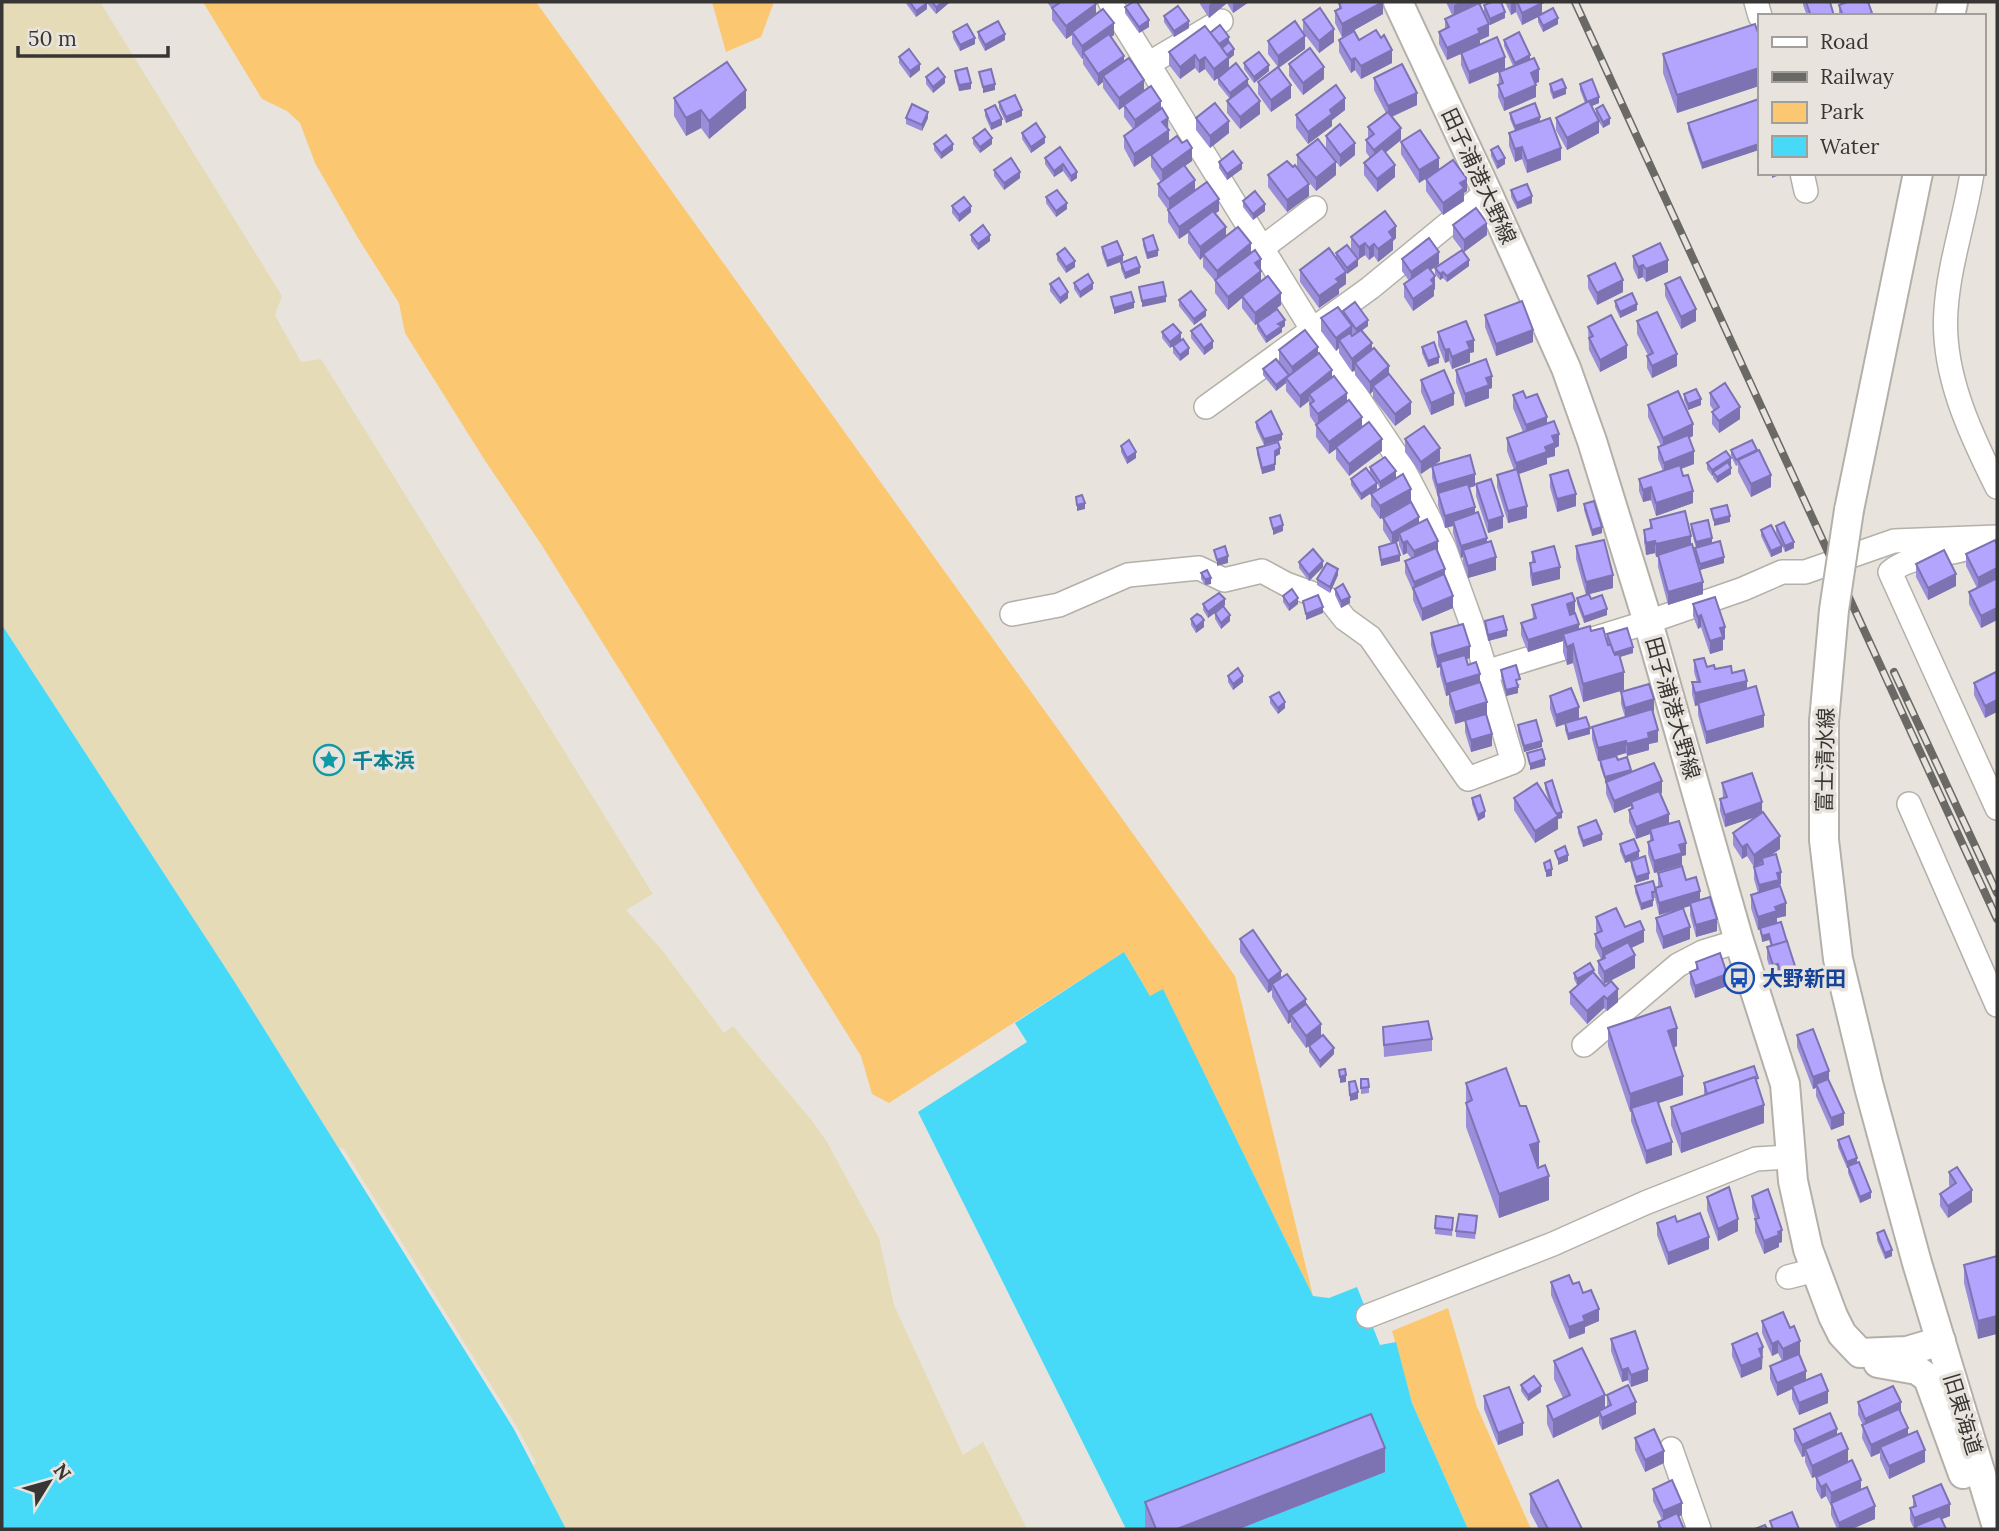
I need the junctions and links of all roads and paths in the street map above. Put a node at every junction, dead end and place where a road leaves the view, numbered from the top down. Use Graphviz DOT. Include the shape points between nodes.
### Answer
graph roads {
  1 [pos="1110,2"];
  2 [pos="1398,2"];
  3 [pos="1221,21"];
  4 [pos="1148,64"];
  5 [pos="1918,175"];
  6 [pos="1972,175"];
  7 [pos="1488,191"];
  8 [pos="1315,208"];
  9 [pos="1262,248"];
  10 [pos="1312,329"];
  11 [pos="1206,407"];
  12 [pos="1997,488"];
  13 [pos="1997,537"];
  14 [pos="1012,614"];
  15 [pos="1648,622"];
  16 [pos="1486,672"];
  17 [pos="1909,804"];
  18 [pos="1997,808"];
  19 [pos="1739,941"];
  20 [pos="1997,1005"];
  21 [pos="1584,1045"];
  22 [pos="1790,1157"];
  23 [pos="1368,1316"];
  24 [pos="1941,1341"];
  25 [pos="1860,1353"];
  26 [pos="1671,1449"];
  27 [pos="1997,1527"];
  28 [pos="1699,1529"];
  29 [pos="1983,1529"];
  1 -- 4 [label="street"];
  2 -- 7 [label="main road, 田子浦港大野線"];
  3 -- 4 [label="street"];
  4 -- 9 [label="street"];
  5 -- 24 [label="main road, 富士清水線, bridge" via="1849,510 1834,610 1824,721 1824,840 1838,960"];
  6 -- 12 [label="street" via="1946,309 1946,334 1961,407"];
  7 -- 10 [label="street" via="1370,288"];
  7 -- 15 [label="main road, 田子浦港大野線" via="1566,368"];
  8 -- 9 [label="street"];
  9 -- 10 [label="street"];
  10 -- 11 [label="street"];
  10 -- 16 [label="street" via="1395,455 1444,547"];
  13 -- 15 [label="street" via="1894,541 1805,572 1782,572"];
  13 -- 18 [label="street" via="1967,551 1899,564 1889,572"];
  14 -- 16 [label="street" via="1059,605 1128,575 1199,568 1224,580 1262,571 1330,600 1345,619 1370,636 1468,779 1513,762"];
  15 -- 16 [label="street"];
  15 -- 19 [label="main road, 田子浦港大野線"];
  17 -- 20 [label="street"];
  19 -- 21 [label="street" via="1678,965"];
  19 -- 22 [label="main road, 田子浦港大野線" via="1785,1084"];
  22 -- 23 [label="street" via="1756,1159"];
  22 -- 25 [label="main road, 田子浦港大野線" via="1801,1224 1801,1273"];
  24 -- 25 [label="main road" via="1907,1351"];
  24 -- 27 [label="main road, 旧東海道"];
  25 -- 29 [label="main road" via="1874,1362 1917,1370 1928,1378"];
  26 -- 28 [label="street"];
}
